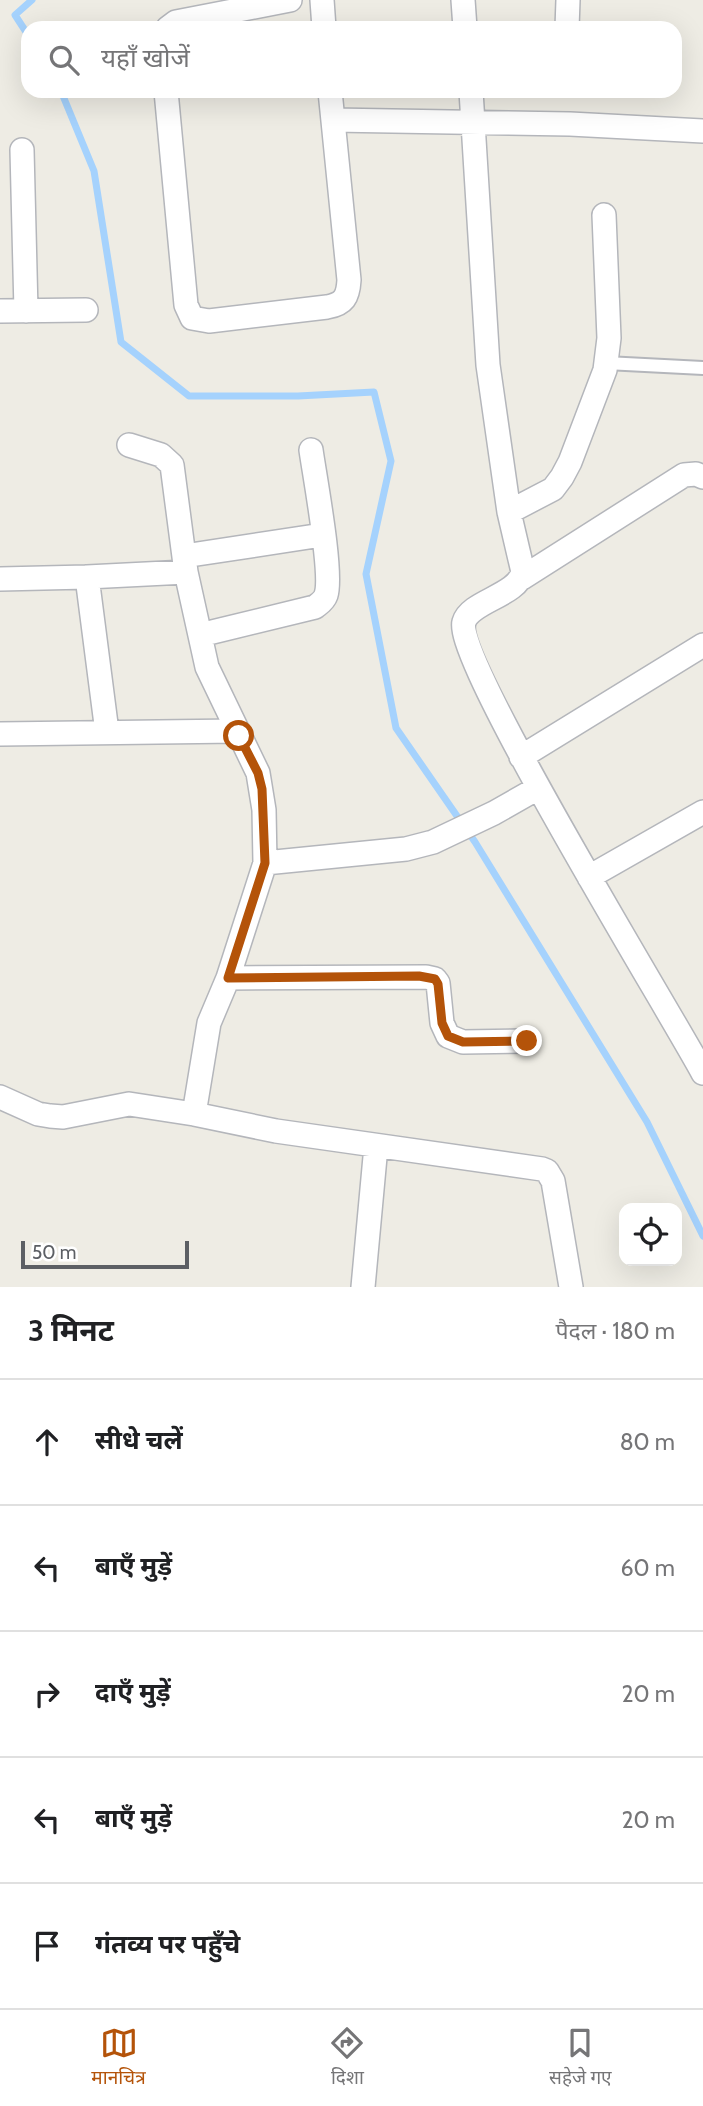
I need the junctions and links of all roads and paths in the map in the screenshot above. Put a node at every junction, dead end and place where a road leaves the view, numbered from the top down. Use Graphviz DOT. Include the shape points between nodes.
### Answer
graph roads {
  1 [pos="290,0"];
  2 [pos="322,0"];
  3 [pos="463,0"];
  4 [pos="568,0"];
  5 [pos="181,21"];
  6 [pos="324,21"];
  7 [pos="464,21"];
  8 [pos="567,21"];
  9 [pos="167,98"];
  10 [pos="331,98"];
  11 [pos="472,98"];
  12 [pos="333,120"];
  13 [pos="474,122"];
  14 [pos="703,131"];
  15 [pos="22,150"];
  16 [pos="604,215"];
  17 [pos="86,310"];
  18 [pos="0,311"];
  19 [pos="26,311"];
  20 [pos="606,363"];
  21 [pos="703,368"];
  22 [pos="129,444"];
  23 [pos="311,450"];
  24 [pos="703,477"];
  25 [pos="509,512"];
  26 [pos="322,535"];
  27 [pos="185,564"];
  28 [pos="87,577"];
  29 [pos="522,578"];
  30 [pos="0,579"];
  31 [pos="200,635"];
  32 [pos="703,645"];
  33 [pos="237,731"];
  34 [pos="107,732"];
  35 [pos="0,734"];
  36 [pos="522,757"];
  37 [pos="538,788"];
  38 [pos="703,812"];
  39 [pos="265,863"];
  40 [pos="589,877"];
  41 [pos="228,978"];
  42 [pos="527,1041"];
  43 [pos="703,1073"];
  44 [pos="0,1097"];
  45 [pos="194,1114"];
  46 [pos="376,1146"];
  47 [pos="363,1287"];
  48 [pos="571,1287"];
  1 -- 5 [label="street"];
  2 -- 6 [label="street"];
  3 -- 7 [label="street"];
  4 -- 8 [label="street"];
  9 -- 12 [label="street" via="186,304 192,318 199,320 327,307 344,300 349,280"];
  10 -- 12 [label="street"];
  11 -- 13 [label="street"];
  12 -- 13 [label="street"];
  13 -- 14 [label="street"];
  13 -- 25 [label="street" via="488,365"];
  15 -- 19 [label="street"];
  16 -- 20 [label="street" via="609,318"];
  17 -- 19 [label="street"];
  18 -- 19 [label="street"];
  20 -- 21 [label="lane"];
  20 -- 25 [label="street" via="562,477 552,488"];
  22 -- 27 [label="street" via="161,455 172,465"];
  23 -- 26 [label="street"];
  24 -- 29 [label="street" via="684,475"];
  25 -- 29 [label="street"];
  26 -- 27 [label="street"];
  26 -- 31 [label="street" via="328,584 322,602"];
  27 -- 28 [label="street"];
  27 -- 31 [label="street"];
  28 -- 30 [label="street"];
  28 -- 34 [label="street"];
  29 -- 36 [label="street" via="463,623 474,661"];
  31 -- 33 [label="street" via="207,667"];
  32 -- 36 [label="street"];
  33 -- 34 [label="street"];
  33 -- 39 [label="street" via="262,789"];
  34 -- 35 [label="street"];
  36 -- 37 [label="street"];
  37 -- 39 [label="street" via="433,842 406,849"];
  37 -- 40 [label="street"];
  38 -- 40 [label="street"];
  39 -- 41 [label="street"];
  40 -- 43 [label="street"];
  41 -- 42 [label="street" via="431,978 438,984 448,1036 463,1042"];
  41 -- 45 [label="street" via="209,1023"];
  44 -- 45 [label="street" via="38,1114 63,1117 129,1104"];
  45 -- 46 [label="street"];
  46 -- 47 [label="street"];
  46 -- 48 [label="street" via="547,1171 553,1181"];
}
